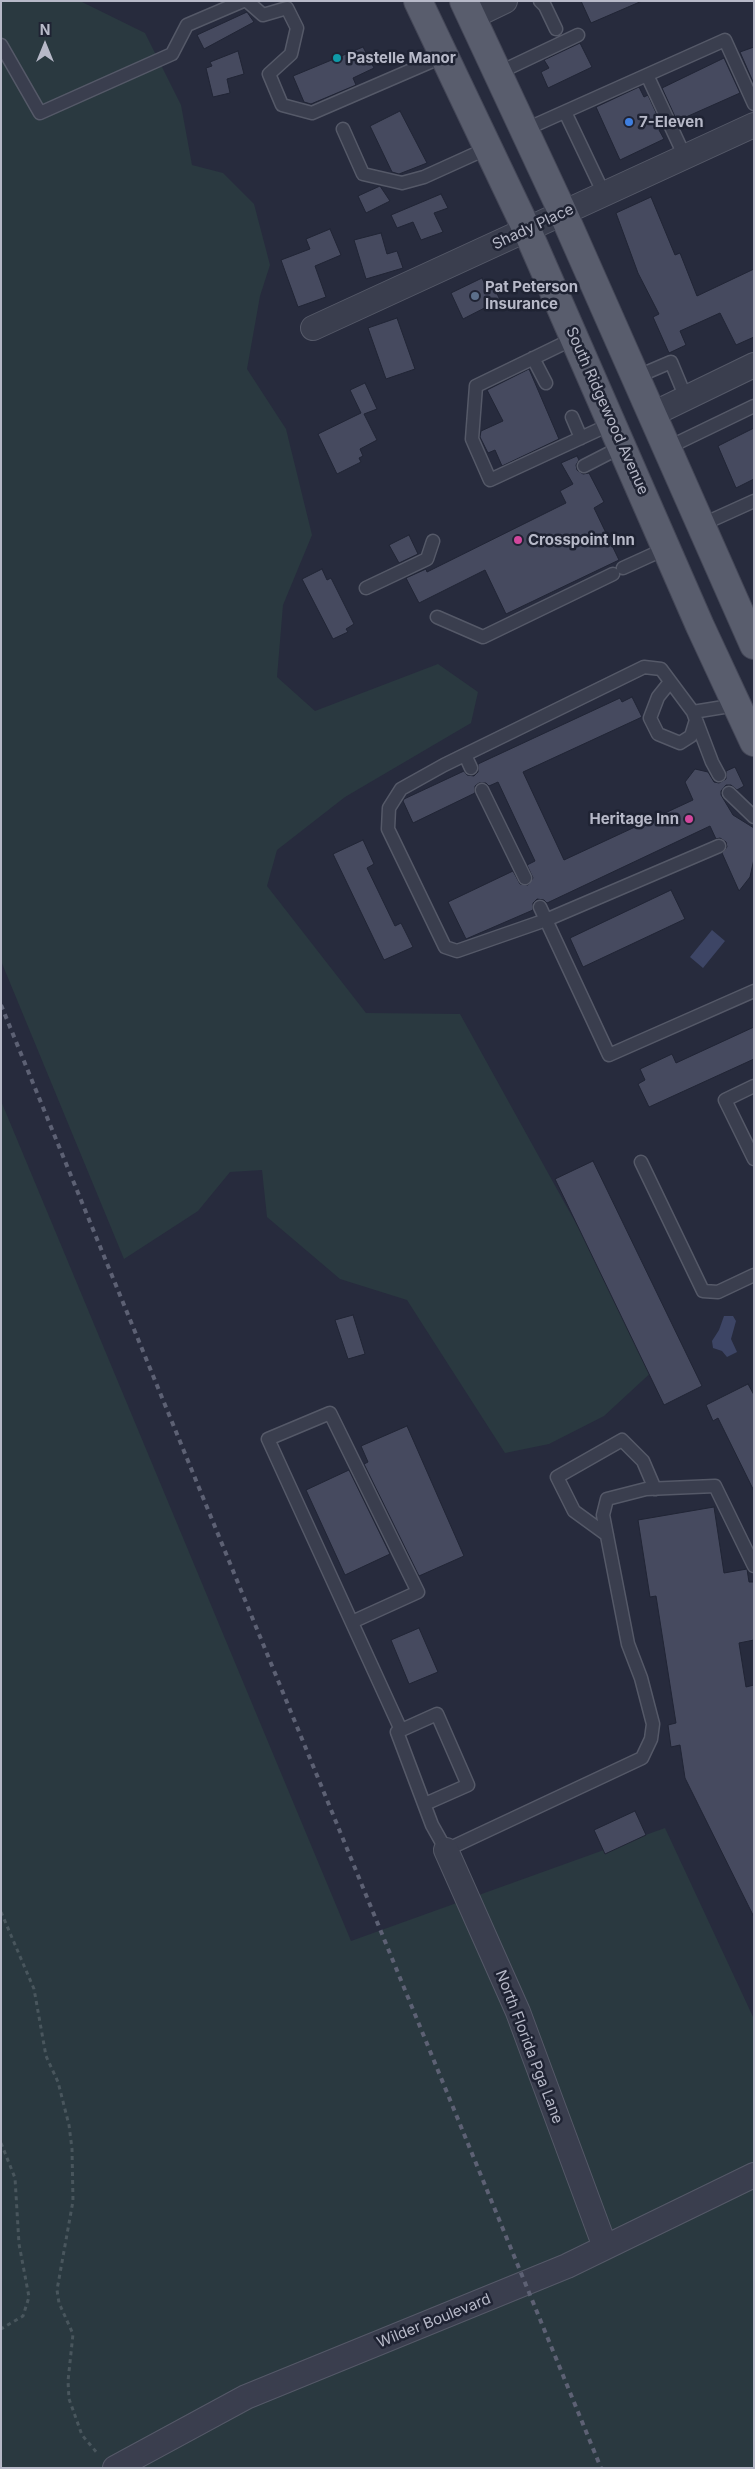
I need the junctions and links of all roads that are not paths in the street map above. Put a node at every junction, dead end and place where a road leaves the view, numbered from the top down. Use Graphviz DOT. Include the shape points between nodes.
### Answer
graph roads {
  1 [pos="245,1"];
  2 [pos="418,1"];
  3 [pos="505,1"];
  4 [pos="540,1"];
  5 [pos="468,9"];
  6 [pos="556,28"];
  7 [pos="578,35"];
  8 [pos="1,45"];
  9 [pos="444,56"];
  10 [pos="498,73"];
  11 [pos="647,75"];
  12 [pos="754,104"];
  13 [pos="565,112"];
  14 [pos="754,125"];
  15 [pos="343,129"];
  16 [pos="524,130"];
  17 [pos="488,148"];
  18 [pos="685,157"];
  19 [pos="604,194"];
  20 [pos="563,213"];
  21 [pos="527,230"];
  22 [pos="313,328"];
  23 [pos="575,338"];
  24 [pos="533,358"];
  25 [pos="752,370"];
  26 [pos="636,377"];
  27 [pos="546,384"];
  28 [pos="686,398"];
  29 [pos="754,406"];
  30 [pos="652,414"];
  31 [pos="572,417"];
  32 [pos="618,434"];
  33 [pos="581,438"];
  34 [pos="667,448"];
  35 [pos="584,466"];
  36 [pos="754,501"];
  37 [pos="701,525"];
  38 [pos="433,541"];
  39 [pos="667,548"];
  40 [pos="366,588"];
  41 [pos="746,605"];
  42 [pos="437,617"];
  43 [pos="754,645"];
  44 [pos="670,682"];
  45 [pos="736,705"];
  46 [pos="695,716"];
  47 [pos="753,739"];
  48 [pos="465,755"];
  49 [pos="471,768"];
  50 [pos="719,775"];
  51 [pos="482,790"];
  52 [pos="729,794"];
  53 [pos="754,817"];
  54 [pos="719,846"];
  55 [pos="525,878"];
  56 [pos="540,907"];
  57 [pos="546,920"];
  58 [pos="754,991"];
  59 [pos="754,1086"];
  60 [pos="754,1159"];
  61 [pos="641,1162"];
  62 [pos="754,1275"];
  63 [pos="655,1489"];
  64 [pos="607,1535"];
  65 [pos="754,1566"];
  66 [pos="352,1622"];
  67 [pos="401,1730"];
  68 [pos="425,1804"];
  69 [pos="446,1850"];
  70 [pos="754,2175"];
  71 [pos="605,2247"];
  72 [pos="121,2464"];
  1 -- 8 [label="lane" via="187,25 172,54 40,113"];
  1 -- 9 [label="lane" via="262,15 287,8 297,28 291,54 269,74 282,105 312,113"];
  2 -- 9 [label="main road, South Ridgewood Avenue"];
  3 -- 5 [label="street"];
  4 -- 6 [label="lane"];
  5 -- 10 [label="main road"];
  7 -- 10 [label="lane"];
  9 -- 17 [label="main road, South Ridgewood Avenue"];
  10 -- 16 [label="main road"];
  11 -- 12 [label="lane" via="725,40"];
  11 -- 13 [label="lane"];
  11 -- 18 [label="lane"];
  13 -- 16 [label="lane"];
  13 -- 19 [label="lane"];
  14 -- 18 [label="street, Shady Place"];
  15 -- 17 [label="lane" via="363,174 402,183 424,177"];
  16 -- 20 [label="main road"];
  17 -- 21 [label="main road, South Ridgewood Avenue"];
  18 -- 19 [label="street, Shady Place"];
  19 -- 20 [label="street, Shady Place"];
  20 -- 21 [label="street, Shady Place"];
  20 -- 26 [label="main road"];
  21 -- 22 [label="street, Shady Place"];
  21 -- 23 [label="main road, South Ridgewood Avenue"];
  23 -- 24 [label="lane"];
  23 -- 32 [label="main road, South Ridgewood Avenue"];
  24 -- 27 [label="lane"];
  24 -- 33 [label="lane" via="476,386 472,439 490,480"];
  25 -- 28 [label="street"];
  26 -- 28 [label="lane" via="671,362"];
  26 -- 30 [label="main road"];
  28 -- 30 [label="street"];
  29 -- 34 [label="lane"];
  30 -- 34 [label="main road"];
  31 -- 33 [label="lane"];
  32 -- 33 [label="lane"];
  32 -- 35 [label="lane"];
  32 -- 39 [label="main road, South Ridgewood Avenue"];
  34 -- 37 [label="main road"];
  36 -- 37 [label="lane"];
  37 -- 41 [label="main road"];
  38 -- 40 [label="lane" via="426,559"];
  39 -- 42 [label="lane" via="483,637"];
  39 -- 45 [label="main road, South Ridgewood Avenue"];
  41 -- 43 [label="main road"];
  44 -- 46 [label="lane"];
  44 -- 46 [label="lane" via="658,697 650,718 658,734 680,744 691,736"];
  44 -- 48 [label="lane" via="661,670 644,667"];
  45 -- 46 [label="lane"];
  45 -- 47 [label="main road, South Ridgewood Avenue"];
  46 -- 50 [label="lane"];
  48 -- 49 [label="lane"];
  48 -- 57 [label="lane" via="401,789 389,808 388,829 445,947 457,951"];
  51 -- 55 [label="lane"];
  52 -- 53 [label="lane"];
  54 -- 57 [label="lane"];
  56 -- 57 [label="lane"];
  57 -- 58 [label="lane" via="609,1056"];
  59 -- 60 [label="lane" via="725,1100"];
  61 -- 62 [label="lane" via="703,1291 718,1292"];
  63 -- 64 [label="lane" via="607,1499 603,1515"];
  63 -- 64 [label="lane" via="643,1461 622,1440 557,1477 574,1511"];
  63 -- 65 [label="lane" via="714,1486"];
  64 -- 69 [label="lane" via="628,1644 653,1724 651,1739 642,1758"];
  66 -- 66 [label="lane" via="268,1440 330,1413 418,1592"];
  66 -- 67 [label="lane"];
  67 -- 68 [label="lane" via="397,1732"];
  67 -- 68 [label="lane" via="437,1714 468,1784"];
  68 -- 69 [label="lane" via="432,1826"];
  69 -- 71 [label="street, North Florida Pga Lane" via="518,2012"];
  70 -- 71 [label="street, Wilder Boulevard"];
  71 -- 72 [label="street, Wilder Boulevard" via="525,2284 246,2397"];
}
